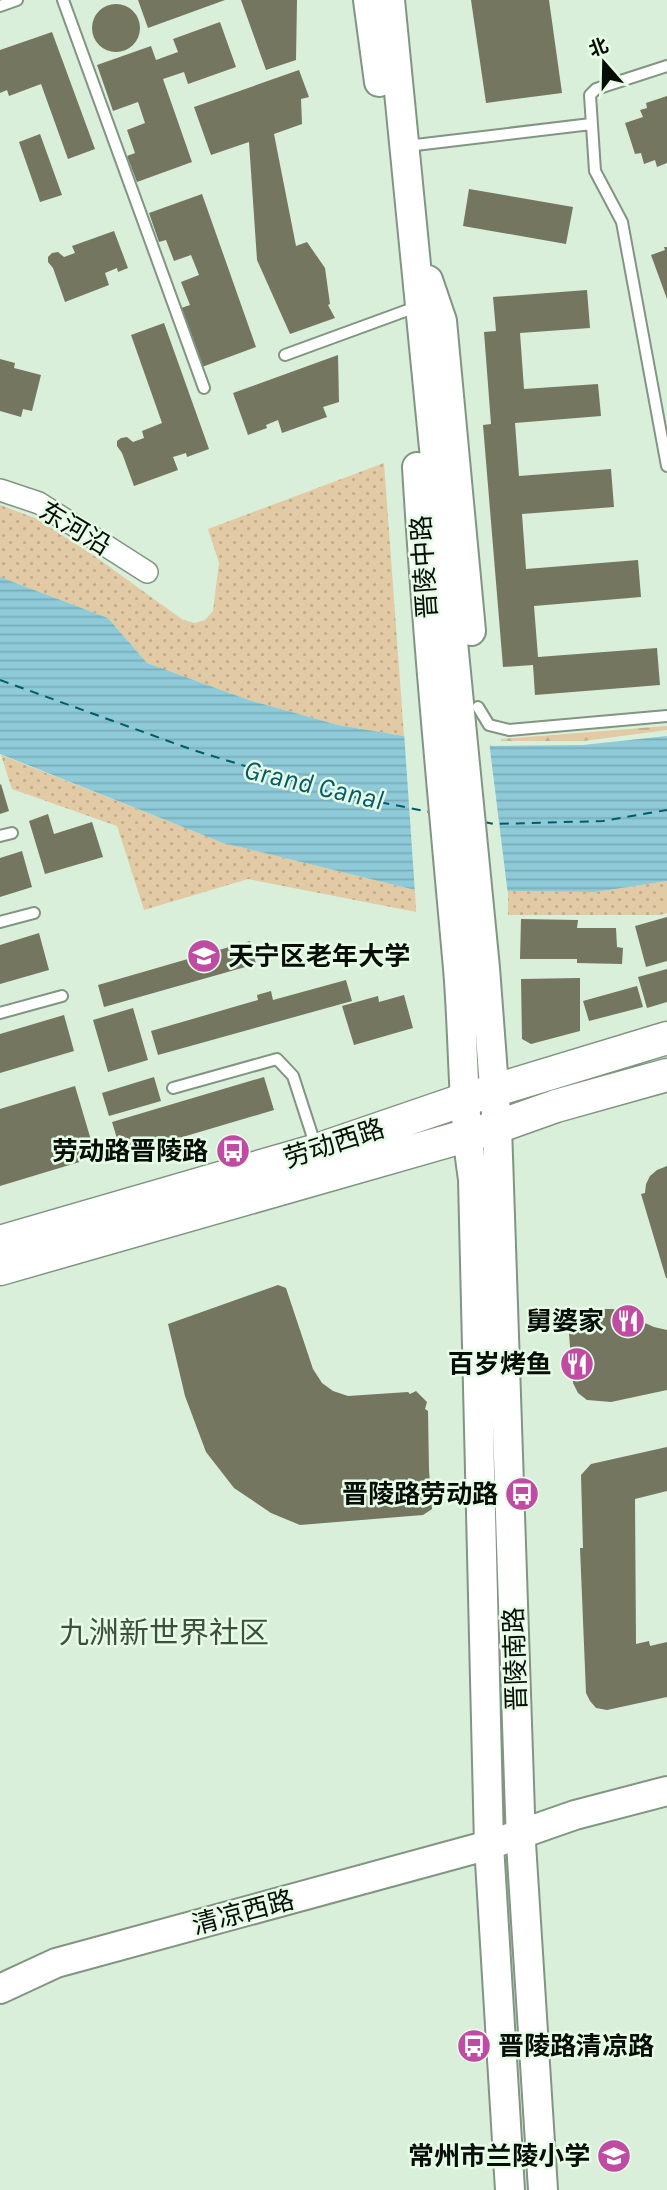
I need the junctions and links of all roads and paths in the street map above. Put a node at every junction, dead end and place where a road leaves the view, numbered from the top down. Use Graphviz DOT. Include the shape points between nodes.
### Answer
graph roads {
  1 [pos="16,0"];
  2 [pos="63,0"];
  3 [pos="368,0"];
  4 [pos="390,0"];
  5 [pos="0,6"];
  6 [pos="667,66"];
  7 [pos="591,124"];
  8 [pos="404,146"];
  9 [pos="408,310"];
  10 [pos="285,355"];
  11 [pos="204,388"];
  12 [pos="667,466"];
  13 [pos="0,490"];
  14 [pos="147,572"];
  15 [pos="457,708"];
  16 [pos="667,716"];
  17 [pos="12,833"];
  18 [pos="0,836"];
  19 [pos="34,913"];
  20 [pos="0,922"];
  21 [pos="472,971"];
  22 [pos="62,996"];
  23 [pos="0,1013"];
  24 [pos="667,1038"];
  25 [pos="667,1075"];
  26 [pos="173,1088"];
  27 [pos="494,1091"];
  28 [pos="463,1100"];
  29 [pos="497,1127"];
  30 [pos="466,1135"];
  31 [pos="317,1150"];
  32 [pos="0,1242"];
  33 [pos="0,1269"];
  34 [pos="667,1791"];
  35 [pos="667,1810"];
  36 [pos="522,1838"];
  37 [pos="489,1844"];
  38 [pos="0,1989"];
  39 [pos="510,2190"];
  40 [pos="542,2190"];
  1 -- 5 [label="lane"];
  2 -- 11 [label="lane"];
  3 -- 9 [label="main road, 晋陵中路"];
  4 -- 8 [label="main road, 晋陵中路"];
  6 -- 7 [label="lane" via="596,89 590,94"];
  7 -- 8 [label="lane"];
  7 -- 12 [label="lane" via="595,171 622,222"];
  8 -- 15 [label="main road, 晋陵中路"];
  9 -- 10 [label="lane"];
  9 -- 15 [label="main road, 晋陵中路" via="424,576"];
  13 -- 14 [label="street, 东河沿" via="39,503"];
  15 -- 16 [label="lane" via="509,730"];
  15 -- 21 [label="main road, 晋陵中路"];
  17 -- 18 [label="lane"];
  19 -- 20 [label="lane"];
  21 -- 27 [label="main road, 晋陵中路"];
  21 -- 28 [label="main road, 晋陵中路"];
  22 -- 23 [label="lane"];
  24 -- 27 [label="main road, 劳动西路"];
  25 -- 29 [label="main road, 劳动西路"];
  26 -- 31 [label="lane" via="277,1059 293,1076"];
  27 -- 28 [label="main road, 劳动西路"];
  27 -- 29 [label="main road, 晋陵中路"];
  28 -- 30 [label="main road, 晋陵中路"];
  28 -- 31 [label="main road, 劳动西路"];
  29 -- 30 [label="main road, 劳动西路"];
  29 -- 36 [label="main road, 晋陵南路"];
  30 -- 33 [label="main road, 劳动西路"];
  30 -- 37 [label="main road, 晋陵南路" via="473,1180"];
  31 -- 32 [label="main road, 劳动西路"];
  34 -- 36 [label="main road, 清凉西路" via="575,1815"];
  35 -- 36 [label="main road, 清凉西路" via="578,1835"];
  36 -- 37 [label="main road, 清凉西路"];
  36 -- 40 [label="main road, 晋陵南路"];
  37 -- 38 [label="main road, 清凉西路" via="56,1963"];
  37 -- 39 [label="main road, 晋陵南路"];
}
